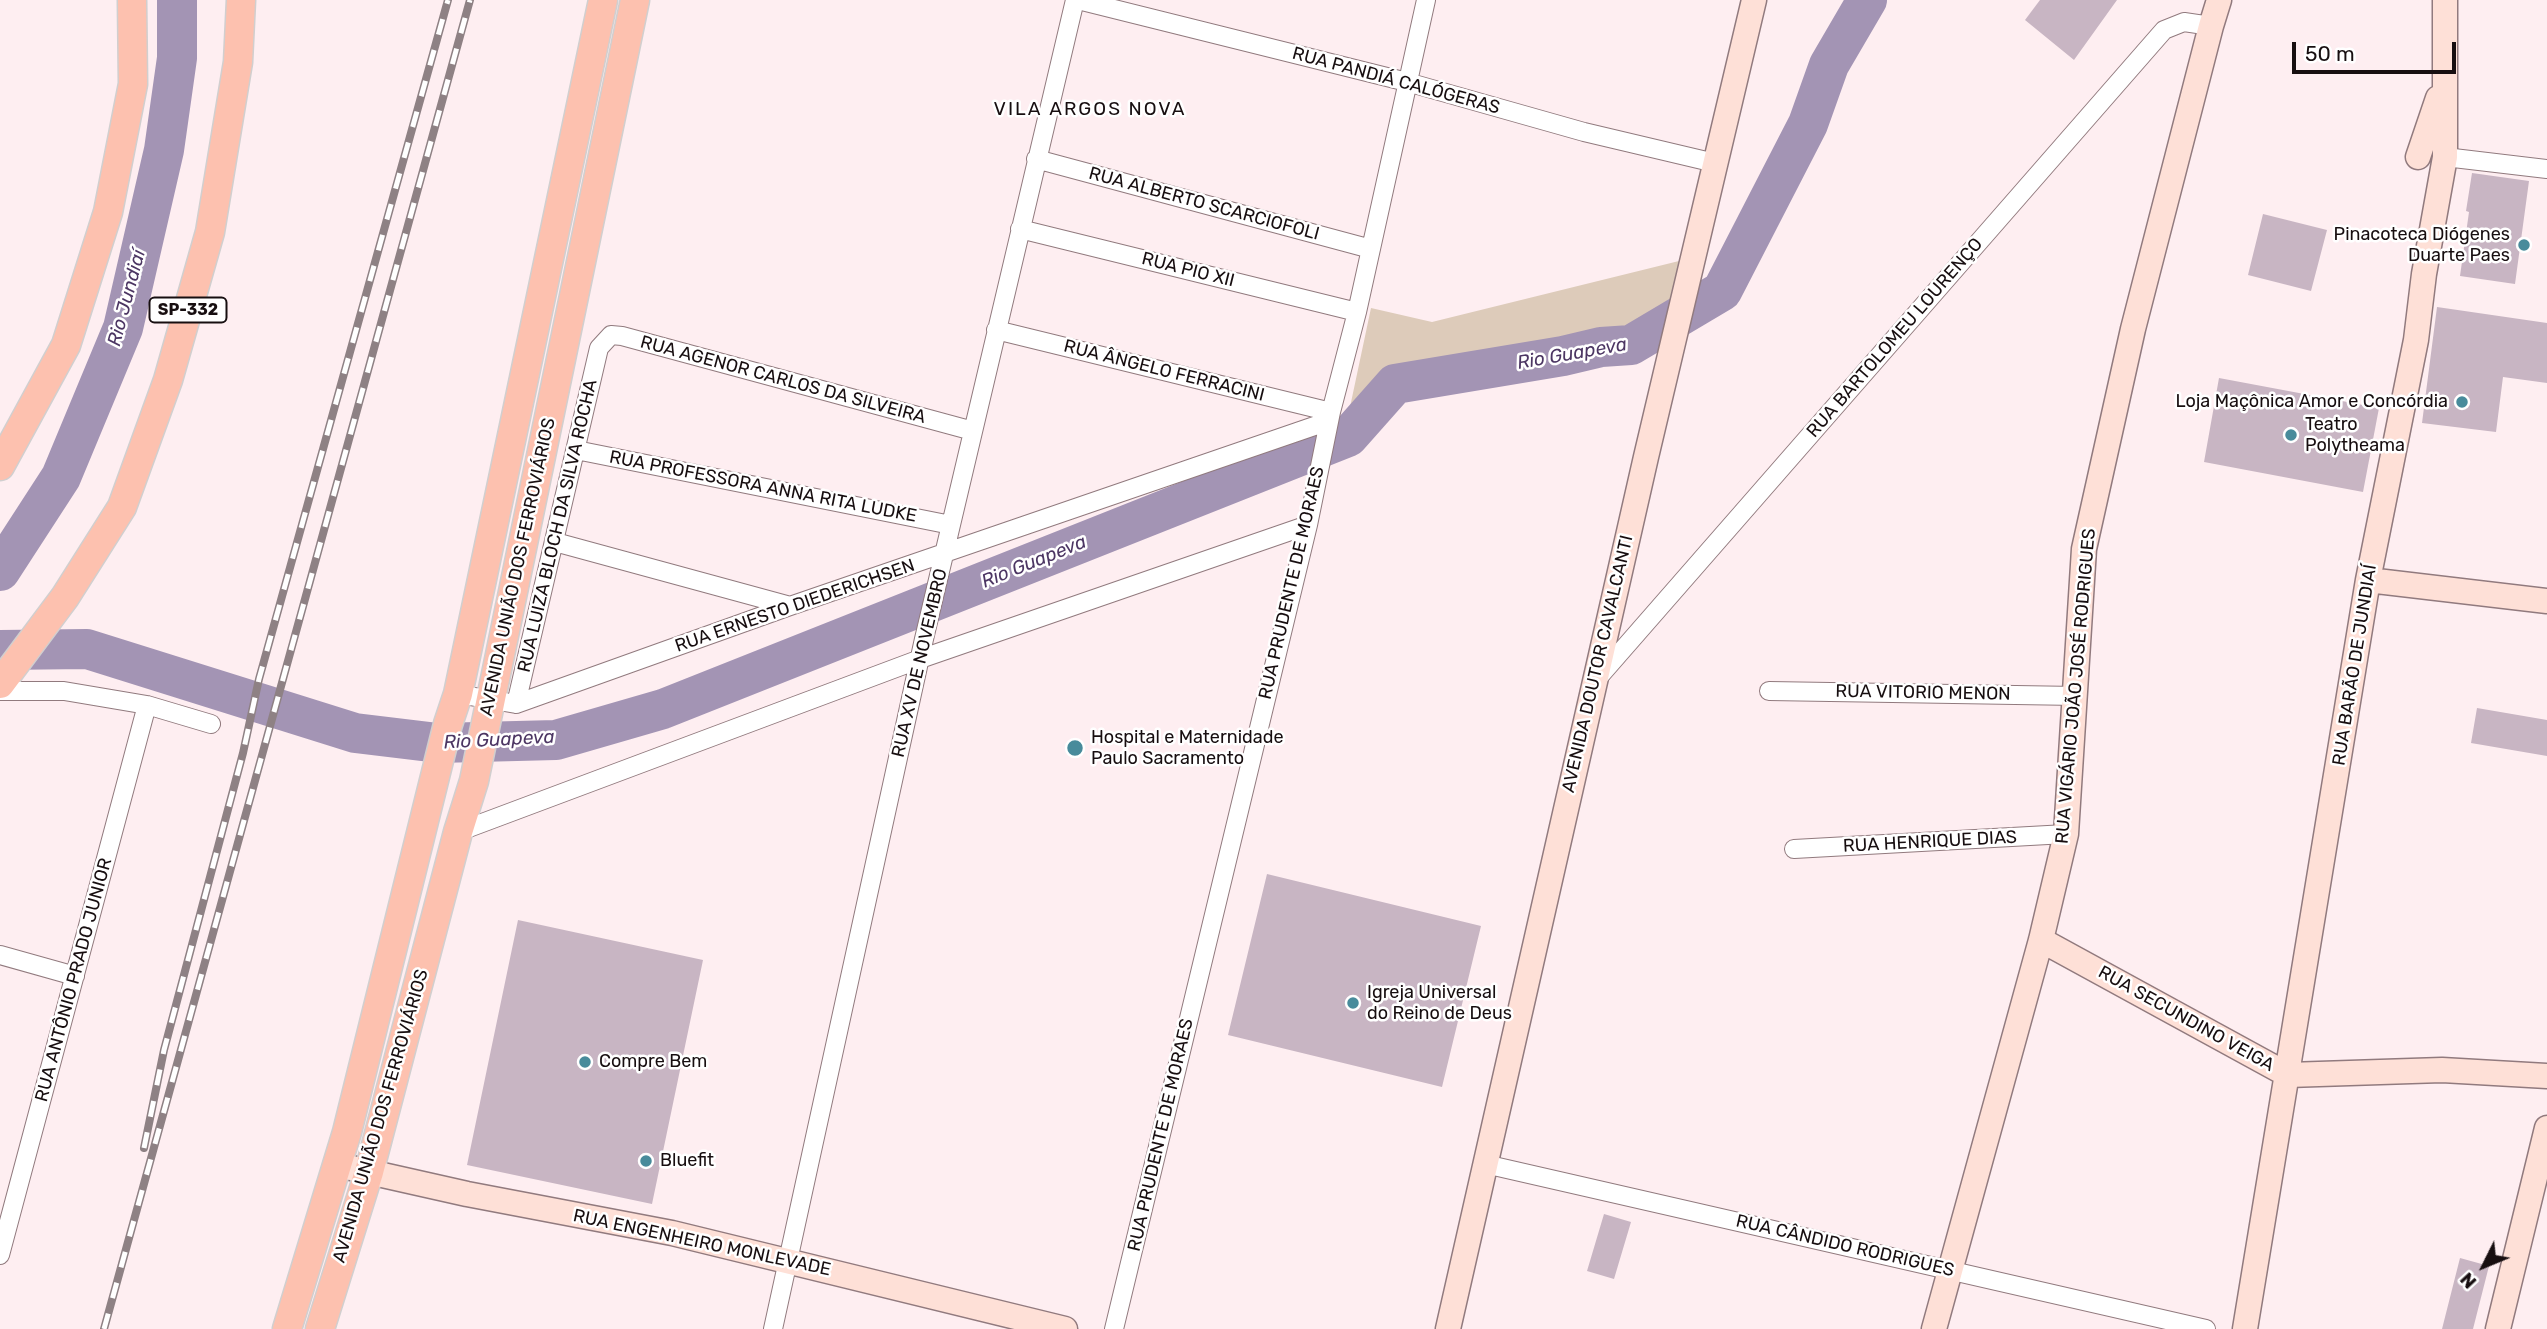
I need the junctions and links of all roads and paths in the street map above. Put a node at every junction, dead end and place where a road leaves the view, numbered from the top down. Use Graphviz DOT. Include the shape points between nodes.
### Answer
graph roads {
  1 [pos="132,0"];
  2 [pos="241,0"];
  3 [pos="603,0"];
  4 [pos="635,0"];
  5 [pos="1076,0"];
  6 [pos="1426,0"];
  7 [pos="1754,0"];
  8 [pos="2220,0"];
  9 [pos="2445,0"];
  10 [pos="2211,26"];
  11 [pos="2444,81"];
  12 [pos="1407,82"];
  13 [pos="2445,157"];
  14 [pos="2418,158"];
  15 [pos="1036,159"];
  16 [pos="1715,163"];
  17 [pos="2547,169"];
  18 [pos="1020,229"];
  19 [pos="1371,249"];
  20 [pos="1357,312"];
  21 [pos="996,331"];
  22 [pos="599,348"];
  23 [pos="1330,417"];
  24 [pos="973,431"];
  25 [pos="576,450"];
  26 [pos="0,466"];
  27 [pos="951,525"];
  28 [pos="1307,525"];
  29 [pos="555,542"];
  30 [pos="944,554"];
  31 [pos="2368,580"];
  32 [pos="2547,601"];
  33 [pos="790,606"];
  34 [pos="920,659"];
  35 [pos="8,673"];
  36 [pos="1594,682"];
  37 [pos="0,691"];
  38 [pos="1769,691"];
  39 [pos="458,694"];
  40 [pos="2077,696"];
  41 [pos="499,704"];
  42 [pos="147,705"];
  43 [pos="211,724"];
  44 [pos="458,832"];
  45 [pos="2066,834"];
  46 [pos="1794,849"];
  47 [pos="2041,940"];
  48 [pos="0,955"];
  49 [pos="75,976"];
  50 [pos="2288,1075"];
  51 [pos="2547,1076"];
  52 [pos="2547,1128"];
  53 [pos="1485,1164"];
  54 [pos="338,1165"];
  55 [pos="369,1172"];
  56 [pos="0,1255"];
  57 [pos="788,1261"];
  58 [pos="1950,1270"];
  59 [pos="287,1329"];
  60 [pos="320,1329"];
  61 [pos="773,1329"];
  62 [pos="1065,1329"];
  63 [pos="1114,1329"];
  64 [pos="1448,1329"];
  65 [pos="1934,1329"];
  66 [pos="2206,1329"];
  67 [pos="2245,1329"];
  68 [pos="2498,1329"];
  1 -- 26 [label="main road" via="133,84 108,212 66,345"];
  2 -- 35 [label="main road, SP-332" via="237,62 210,232 168,380 122,507 65,597"];
  3 -- 39 [label="main road, AVENIDA UNIÃO DOS FERROVIÁRIOS"];
  4 -- 41 [label="main road, AVENIDA UNIÃO DOS FERROVIÁRIOS"];
  5 -- 12 [label="street, RUA PANDIÁ CALÓGERAS"];
  5 -- 15 [label="street, RUA XV DE NOVEMBRO"];
  6 -- 12 [label="street, RUA PRUDENTE DE MORAES"];
  7 -- 16 [label="street, AVENIDA DOUTOR CAVALCANTI"];
  8 -- 10 [label="street, RUA VIGÁRIO JOÃO JOSÉ RODRIGUES"];
  9 -- 11 [label="street, RUA BARÃO DE JUNDIAÍ"];
  10 -- 36 [label="street, RUA BARTOLOMEU LOURENÇO" via="2184,22 2164,30"];
  10 -- 40 [label="street, RUA VIGÁRIO JOÃO JOSÉ RODRIGUES" via="2133,329 2084,549"];
  11 -- 13 [label="street, RUA BARÃO DE JUNDIAÍ"];
  11 -- 14 [label="street"];
  12 -- 16 [label="street, RUA PANDIÁ CALÓGERAS"];
  12 -- 19 [label="street, RUA PRUDENTE DE MORAES"];
  13 -- 17 [label="street"];
  13 -- 31 [label="street, RUA BARÃO DE JUNDIAÍ" via="2416,340"];
  15 -- 18 [label="street, RUA XV DE NOVEMBRO"];
  15 -- 19 [label="street, RUA ALBERTO SCARCIOFOLI"];
  16 -- 36 [label="street, AVENIDA DOUTOR CAVALCANTI"];
  18 -- 20 [label="street, RUA PIO XII"];
  18 -- 21 [label="street, RUA XV DE NOVEMBRO"];
  19 -- 20 [label="street, RUA PRUDENTE DE MORAES"];
  20 -- 23 [label="street, RUA PRUDENTE DE MORAES"];
  21 -- 23 [label="street, RUA ÂNGELO FERRACINI"];
  21 -- 24 [label="street, RUA XV DE NOVEMBRO"];
  22 -- 24 [label="street, RUA AGENOR CARLOS DA SILVEIRA" via="611,335 622,336"];
  22 -- 25 [label="street, RUA LUIZA BLOCH DA SILVA ROCHA"];
  23 -- 28 [label="street, RUA PRUDENTE DE MORAES"];
  23 -- 30 [label="street, RUA ERNESTO DIEDERICHSEN"];
  24 -- 27 [label="street, RUA XV DE NOVEMBRO"];
  25 -- 27 [label="street, RUA PROFESSORA ANNA RITA LUDKE"];
  25 -- 29 [label="street, RUA LUIZA BLOCH DA SILVA ROCHA"];
  27 -- 30 [label="street, RUA XV DE NOVEMBRO"];
  28 -- 34 [label="street"];
  28 -- 63 [label="street, RUA PRUDENTE DE MORAES"];
  29 -- 33 [label="street"];
  29 -- 41 [label="street, RUA LUIZA BLOCH DA SILVA ROCHA"];
  30 -- 33 [label="street, RUA ERNESTO DIEDERICHSEN"];
  30 -- 34 [label="street, RUA XV DE NOVEMBRO"];
  31 -- 32 [label="street"];
  31 -- 50 [label="street, RUA BARÃO DE JUNDIAÍ"];
  33 -- 41 [label="street, RUA ERNESTO DIEDERICHSEN"];
  34 -- 44 [label="street"];
  34 -- 57 [label="street, RUA XV DE NOVEMBRO"];
  36 -- 53 [label="street, AVENIDA DOUTOR CAVALCANTI"];
  37 -- 42 [label="street" via="64,691"];
  38 -- 40 [label="street, RUA VITORIO MENON"];
  39 -- 41 [label="street"];
  39 -- 54 [label="main road, AVENIDA UNIÃO DOS FERROVIÁRIOS"];
  40 -- 45 [label="street, RUA VIGÁRIO JOÃO JOSÉ RODRIGUES"];
  41 -- 44 [label="main road, AVENIDA UNIÃO DOS FERROVIÁRIOS"];
  42 -- 43 [label="street"];
  42 -- 49 [label="street, RUA ANTÔNIO PRADO JUNIOR"];
  44 -- 55 [label="main road, AVENIDA UNIÃO DOS FERROVIÁRIOS"];
  45 -- 46 [label="street, RUA HENRIQUE DIAS"];
  45 -- 47 [label="street, RUA VIGÁRIO JOÃO JOSÉ RODRIGUES"];
  47 -- 50 [label="street, RUA SECUNDINO VEIGA"];
  47 -- 58 [label="street, RUA VIGÁRIO JOÃO JOSÉ RODRIGUES"];
  48 -- 49 [label="street"];
  49 -- 56 [label="street, RUA ANTÔNIO PRADO JUNIOR"];
  50 -- 51 [label="street, RUA SECUNDINO VEIGA" via="2442,1070"];
  50 -- 67 [label="street, RUA BARÃO DE JUNDIAÍ"];
  52 -- 68 [label="street"];
  53 -- 58 [label="street, RUA CÂNDIDO RODRIGUES"];
  53 -- 64 [label="street, AVENIDA DOUTOR CAVALCANTI"];
  54 -- 55 [label="street, RUA ENGENHEIRO MONLEVADE"];
  54 -- 59 [label="main road, AVENIDA UNIÃO DOS FERROVIÁRIOS"];
  55 -- 57 [label="street, RUA ENGENHEIRO MONLEVADE"];
  55 -- 60 [label="main road, AVENIDA UNIÃO DOS FERROVIÁRIOS"];
  57 -- 61 [label="street, RUA XV DE NOVEMBRO"];
  57 -- 62 [label="street, RUA ENGENHEIRO MONLEVADE"];
  58 -- 65 [label="street, RUA VIGÁRIO JOÃO JOSÉ RODRIGUES"];
  58 -- 66 [label="street, RUA CÂNDIDO RODRIGUES"];
}
